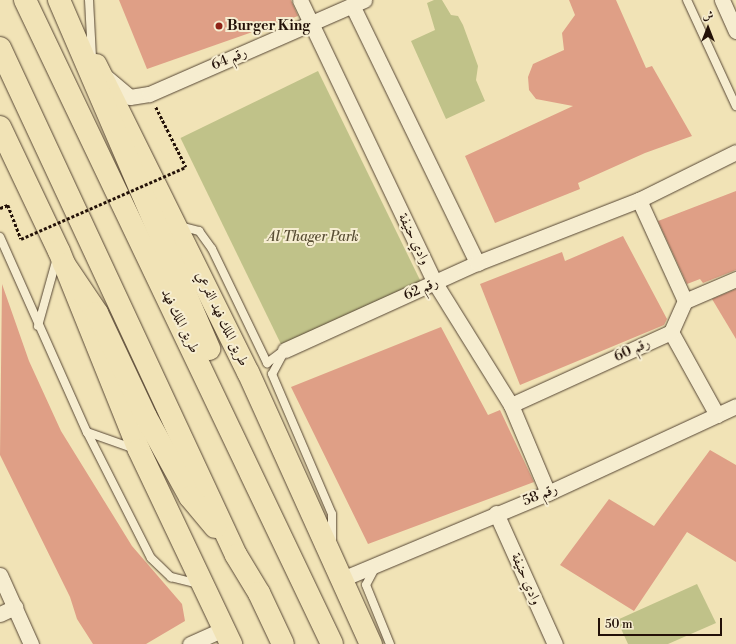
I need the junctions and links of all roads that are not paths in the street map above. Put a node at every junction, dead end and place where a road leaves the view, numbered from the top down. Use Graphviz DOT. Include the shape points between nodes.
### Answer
graph roads {
  1 [pos="25,0"];
  2 [pos="59,0"];
  3 [pos="89,0"];
  4 [pos="300,0"];
  5 [pos="687,0"];
  6 [pos="722,0"];
  7 [pos="358,3"];
  8 [pos="311,24"];
  9 [pos="736,31"];
  10 [pos="0,48"];
  11 [pos="95,64"];
  12 [pos="736,106"];
  13 [pos="1,137"];
  14 [pos="736,152"];
  15 [pos="639,200"];
  16 [pos="177,225"];
  17 [pos="0,236"];
  18 [pos="61,258"];
  19 [pos="477,263"];
  20 [pos="736,280"];
  21 [pos="435,283"];
  22 [pos="685,301"];
  23 [pos="38,326"];
  24 [pos="671,332"];
  25 [pos="285,350"];
  26 [pos="511,405"];
  27 [pos="736,406"];
  28 [pos="717,415"];
  29 [pos="87,432"];
  30 [pos="238,440"];
  31 [pos="139,450"];
  32 [pos="548,493"];
  33 [pos="496,513"];
  34 [pos="330,553"];
  35 [pos="236,555"];
  36 [pos="378,564"];
  37 [pos="0,575"];
  38 [pos="342,579"];
  39 [pos="203,585"];
  40 [pos="15,607"];
  41 [pos="0,614"];
  42 [pos="227,636"];
  43 [pos="32,644"];
  44 [pos="190,644"];
  45 [pos="283,644"];
  46 [pos="332,644"];
  47 [pos="371,644"];
  48 [pos="390,644"];
  49 [pos="555,644"];
  1 -- 30 [label="main road, طريق الملك فهد"];
  2 -- 11 [label="main road, طريق الملك فهد الفرعي"];
  2 -- 30 [label="main road" via="217,367"];
  3 -- 11 [label="lane"];
  4 -- 8 [label="street, وادي حنيفة"];
  5 -- 12 [label="lane"];
  6 -- 9 [label="street"];
  7 -- 8 [label="street, رقم 64"];
  7 -- 19 [label="street"];
  8 -- 11 [label="street, رقم 64" via="149,94 130,96"];
  8 -- 21 [label="street, وادي حنيفة"];
  10 -- 35 [label="main road"];
  11 -- 16 [label="main road, طريق الملك فهد الفرعي"];
  13 -- 18 [label="main road"];
  14 -- 15 [label="street, رقم 62"];
  15 -- 19 [label="street, رقم 62"];
  15 -- 22 [label="street"];
  16 -- 25 [label="lane, رقم 62" via="199,231 212,250 267,363"];
  16 -- 34 [label="main road, طريق الملك فهد الفرعي"];
  17 -- 23 [label="lane"];
  18 -- 23 [label="lane"];
  18 -- 31 [label="main road"];
  18 -- 35 [label="main road" via="97,313 146,418 190,497"];
  19 -- 21 [label="street, رقم 62"];
  20 -- 22 [label="street"];
  21 -- 25 [label="street, رقم 62"];
  21 -- 26 [label="street, وادي حنيفة"];
  22 -- 24 [label="street"];
  23 -- 29 [label="lane"];
  24 -- 26 [label="street, رقم 60"];
  24 -- 28 [label="street"];
  25 -- 34 [label="lane" via="272,374 332,514 334,538"];
  26 -- 32 [label="street, وادي حنيفة"];
  27 -- 28 [label="street, رقم 58"];
  28 -- 32 [label="street, رقم 58"];
  29 -- 31 [label="lane"];
  29 -- 39 [label="lane" via="151,558 171,577"];
  30 -- 46 [label="main road, طريق الملك فهد"];
  31 -- 39 [label="main road"];
  32 -- 33 [label="street, رقم 58"];
  33 -- 36 [label="street, رقم 58"];
  33 -- 49 [label="street, وادي حنيفة"];
  34 -- 38 [label="main road, طريق الملك فهد الفرعي"];
  35 -- 45 [label="main road" via="259,593"];
  36 -- 38 [label="street, رقم 58"];
  36 -- 48 [label="lane" via="366,585"];
  37 -- 40 [label="street"];
  38 -- 47 [label="main road, طريق الملك فهد الفرعي"];
  39 -- 42 [label="main road"];
  40 -- 41 [label="street"];
  40 -- 43 [label="street"];
  42 -- 44 [label="street"];
}
